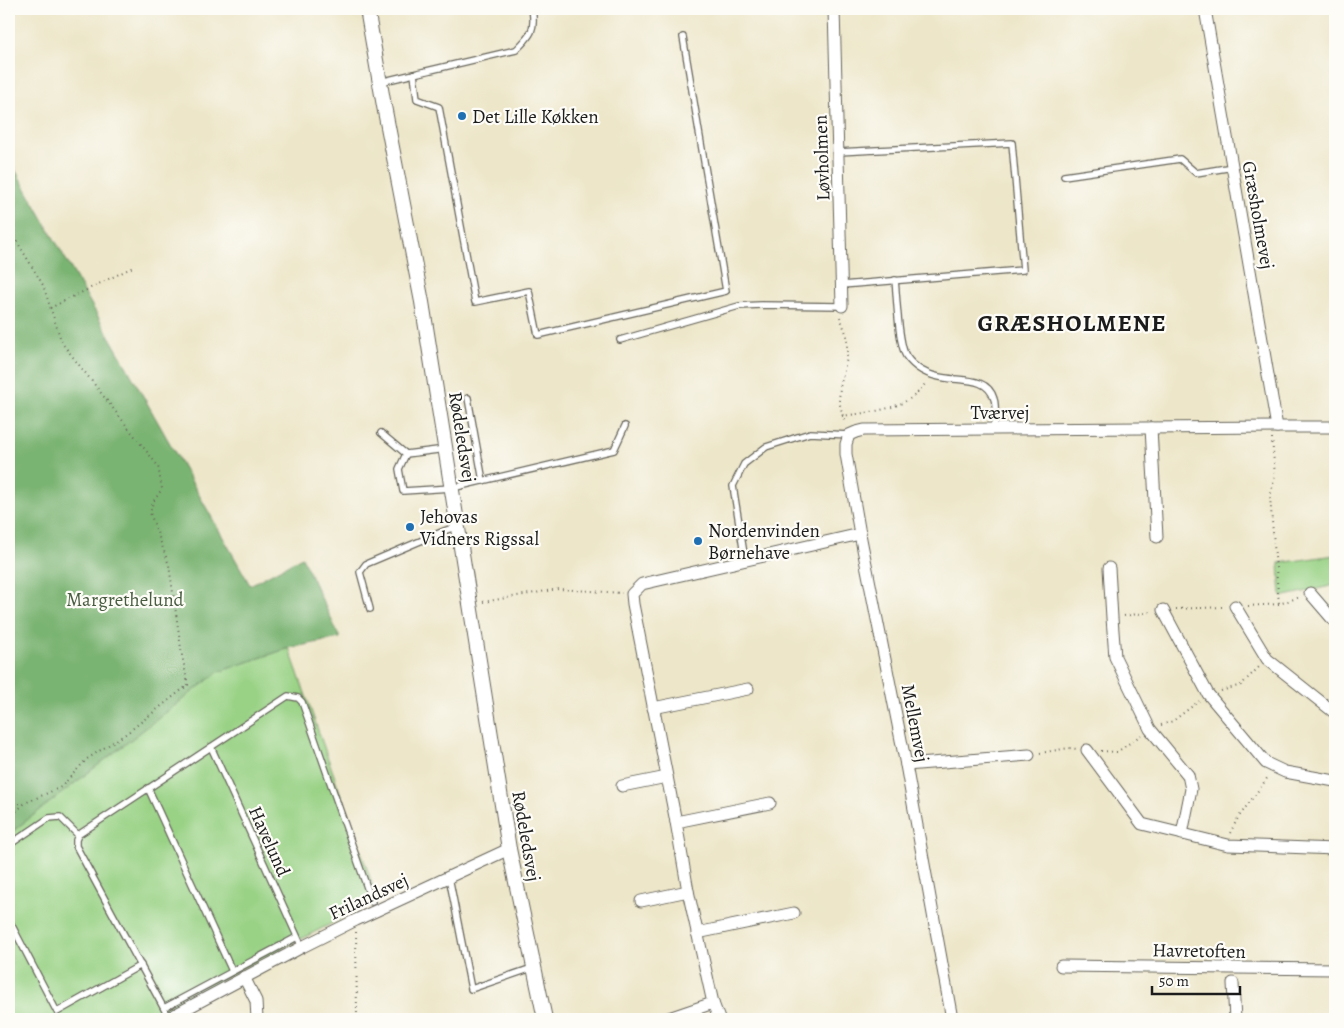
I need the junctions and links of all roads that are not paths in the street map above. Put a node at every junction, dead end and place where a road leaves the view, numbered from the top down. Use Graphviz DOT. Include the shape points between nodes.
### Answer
graph roads {
  1 [pos="367,9"];
  2 [pos="532,9"];
  3 [pos="834,9"];
  4 [pos="1205,9"];
  5 [pos="683,37"];
  6 [pos="414,74"];
  7 [pos="380,82"];
  8 [pos="838,152"];
  9 [pos="1233,167"];
  10 [pos="1064,176"];
  11 [pos="895,280"];
  12 [pos="842,285"];
  13 [pos="840,306"];
  14 [pos="620,340"];
  15 [pos="468,398"];
  16 [pos="625,426"];
  17 [pos="1274,427"];
  18 [pos="1335,427"];
  19 [pos="1151,428"];
  20 [pos="994,429"];
  21 [pos="382,433"];
  22 [pos="849,435"];
  23 [pos="446,449"];
  24 [pos="406,454"];
  25 [pos="483,481"];
  26 [pos="452,488"];
  27 [pos="458,526"];
  28 [pos="860,534"];
  29 [pos="1157,538"];
  30 [pos="745,560"];
  31 [pos="1109,568"];
  32 [pos="1310,593"];
  33 [pos="1235,606"];
  34 [pos="370,609"];
  35 [pos="1163,610"];
  36 [pos="1335,622"];
  37 [pos="748,689"];
  38 [pos="653,708"];
  39 [pos="1335,713"];
  40 [pos="211,747"];
  41 [pos="1087,750"];
  42 [pos="1029,754"];
  43 [pos="906,765"];
  44 [pos="667,777"];
  45 [pos="1335,781"];
  46 [pos="622,786"];
  47 [pos="148,788"];
  48 [pos="770,803"];
  49 [pos="676,822"];
  50 [pos="1182,834"];
  51 [pos="78,835"];
  52 [pos="9,845"];
  53 [pos="509,849"];
  54 [pos="1335,849"];
  55 [pos="449,877"];
  56 [pos="688,890"];
  57 [pos="641,901"];
  58 [pos="372,902"];
  59 [pos="794,913"];
  60 [pos="9,920"];
  61 [pos="696,933"];
  62 [pos="300,942"];
  63 [pos="141,965"];
  64 [pos="1061,966"];
  65 [pos="534,967"];
  66 [pos="1335,968"];
  67 [pos="232,971"];
  68 [pos="244,977"];
  69 [pos="1233,983"];
  70 [pos="713,1003"];
  71 [pos="167,1015"];
  72 [pos="257,1019"];
  73 [pos="545,1019"];
  74 [pos="666,1019"];
  75 [pos="719,1019"];
  76 [pos="952,1019"];
  77 [pos="1235,1019"];
  1 -- 7 [label="street, Rødeledsvej"];
  2 -- 6 [label="lane" via="534,18 530,35 516,50"];
  3 -- 8 [label="street, Løvholmen"];
  4 -- 9 [label="street, Græsholmevej"];
  5 -- 6 [label="lane" via="726,291 538,335 529,290 476,302 439,107 417,99"];
  6 -- 7 [label="lane"];
  7 -- 23 [label="street, Rødeledsvej"];
  8 -- 11 [label="lane" via="1012,143 1023,270"];
  8 -- 12 [label="street, Løvholmen"];
  9 -- 10 [label="lane" via="1196,173 1180,159"];
  9 -- 17 [label="street, Græsholmevej"];
  11 -- 12 [label="lane"];
  11 -- 20 [label="lane" via="900,337 906,355 920,370 943,378 988,386 995,400"];
  12 -- 13 [label="street, Løvholmen"];
  13 -- 14 [label="lane" via="739,306"];
  15 -- 25 [label="lane"];
  16 -- 25 [label="lane" via="614,450"];
  17 -- 18 [label="street, Tværvej"];
  17 -- 19 [label="street, Tværvej"];
  19 -- 20 [label="street, Tværvej"];
  19 -- 29 [label="street"];
  20 -- 22 [label="street, Tværvej" via="864,430"];
  21 -- 24 [label="lane"];
  22 -- 28 [label="street, Mellemvej" via="846,454"];
  22 -- 30 [label="lane" via="810,433 766,447 744,464 733,486"];
  23 -- 24 [label="lane"];
  23 -- 26 [label="street, Rødeledsvej"];
  24 -- 26 [label="lane" via="399,469 403,491"];
  25 -- 26 [label="lane"];
  26 -- 27 [label="street, Rødeledsvej"];
  27 -- 34 [label="lane" via="366,564 360,572"];
  27 -- 53 [label="street, Rødeledsvej"];
  28 -- 30 [label="street"];
  28 -- 43 [label="street, Mellemvej"];
  30 -- 38 [label="street" via="642,584 632,594"];
  31 -- 50 [label="street" via="1115,657 1150,729 1188,774 1191,790"];
  32 -- 36 [label="street"];
  33 -- 39 [label="street" via="1267,659"];
  35 -- 45 [label="street" via="1208,694 1266,763 1285,772"];
  37 -- 38 [label="street"];
  38 -- 44 [label="street"];
  40 -- 47 [label="lane"];
  40 -- 58 [label="lane" via="288,696 298,698"];
  40 -- 62 [label="lane, Havelund"];
  41 -- 50 [label="street" via="1142,824"];
  42 -- 43 [label="street"];
  43 -- 76 [label="street, Mellemvej"];
  44 -- 46 [label="street"];
  44 -- 49 [label="street"];
  47 -- 51 [label="lane"];
  47 -- 67 [label="lane"];
  48 -- 49 [label="street"];
  49 -- 56 [label="street"];
  50 -- 54 [label="street" via="1228,845"];
  51 -- 52 [label="lane" via="60,817 49,818"];
  51 -- 63 [label="lane" via="76,846"];
  53 -- 55 [label="street, Frilandsvej"];
  53 -- 65 [label="street, Rødeledsvej"];
  55 -- 62 [label="street, Frilandsvej"];
  55 -- 65 [label="lane" via="471,989"];
  56 -- 57 [label="street"];
  56 -- 61 [label="street"];
  59 -- 61 [label="street"];
  60 -- 63 [label="lane" via="57,1012"];
  61 -- 70 [label="street"];
  62 -- 67 [label="lane"];
  62 -- 68 [label="street, Frilandsvej"];
  63 -- 71 [label="lane"];
  64 -- 66 [label="street, Havretoften"];
  65 -- 73 [label="street, Rødeledsvej"];
  67 -- 71 [label="lane"];
  68 -- 71 [label="street, Frilandsvej"];
  68 -- 72 [label="street" via="256,1001"];
  69 -- 77 [label="street"];
  70 -- 74 [label="street"];
  70 -- 75 [label="street"];
}
